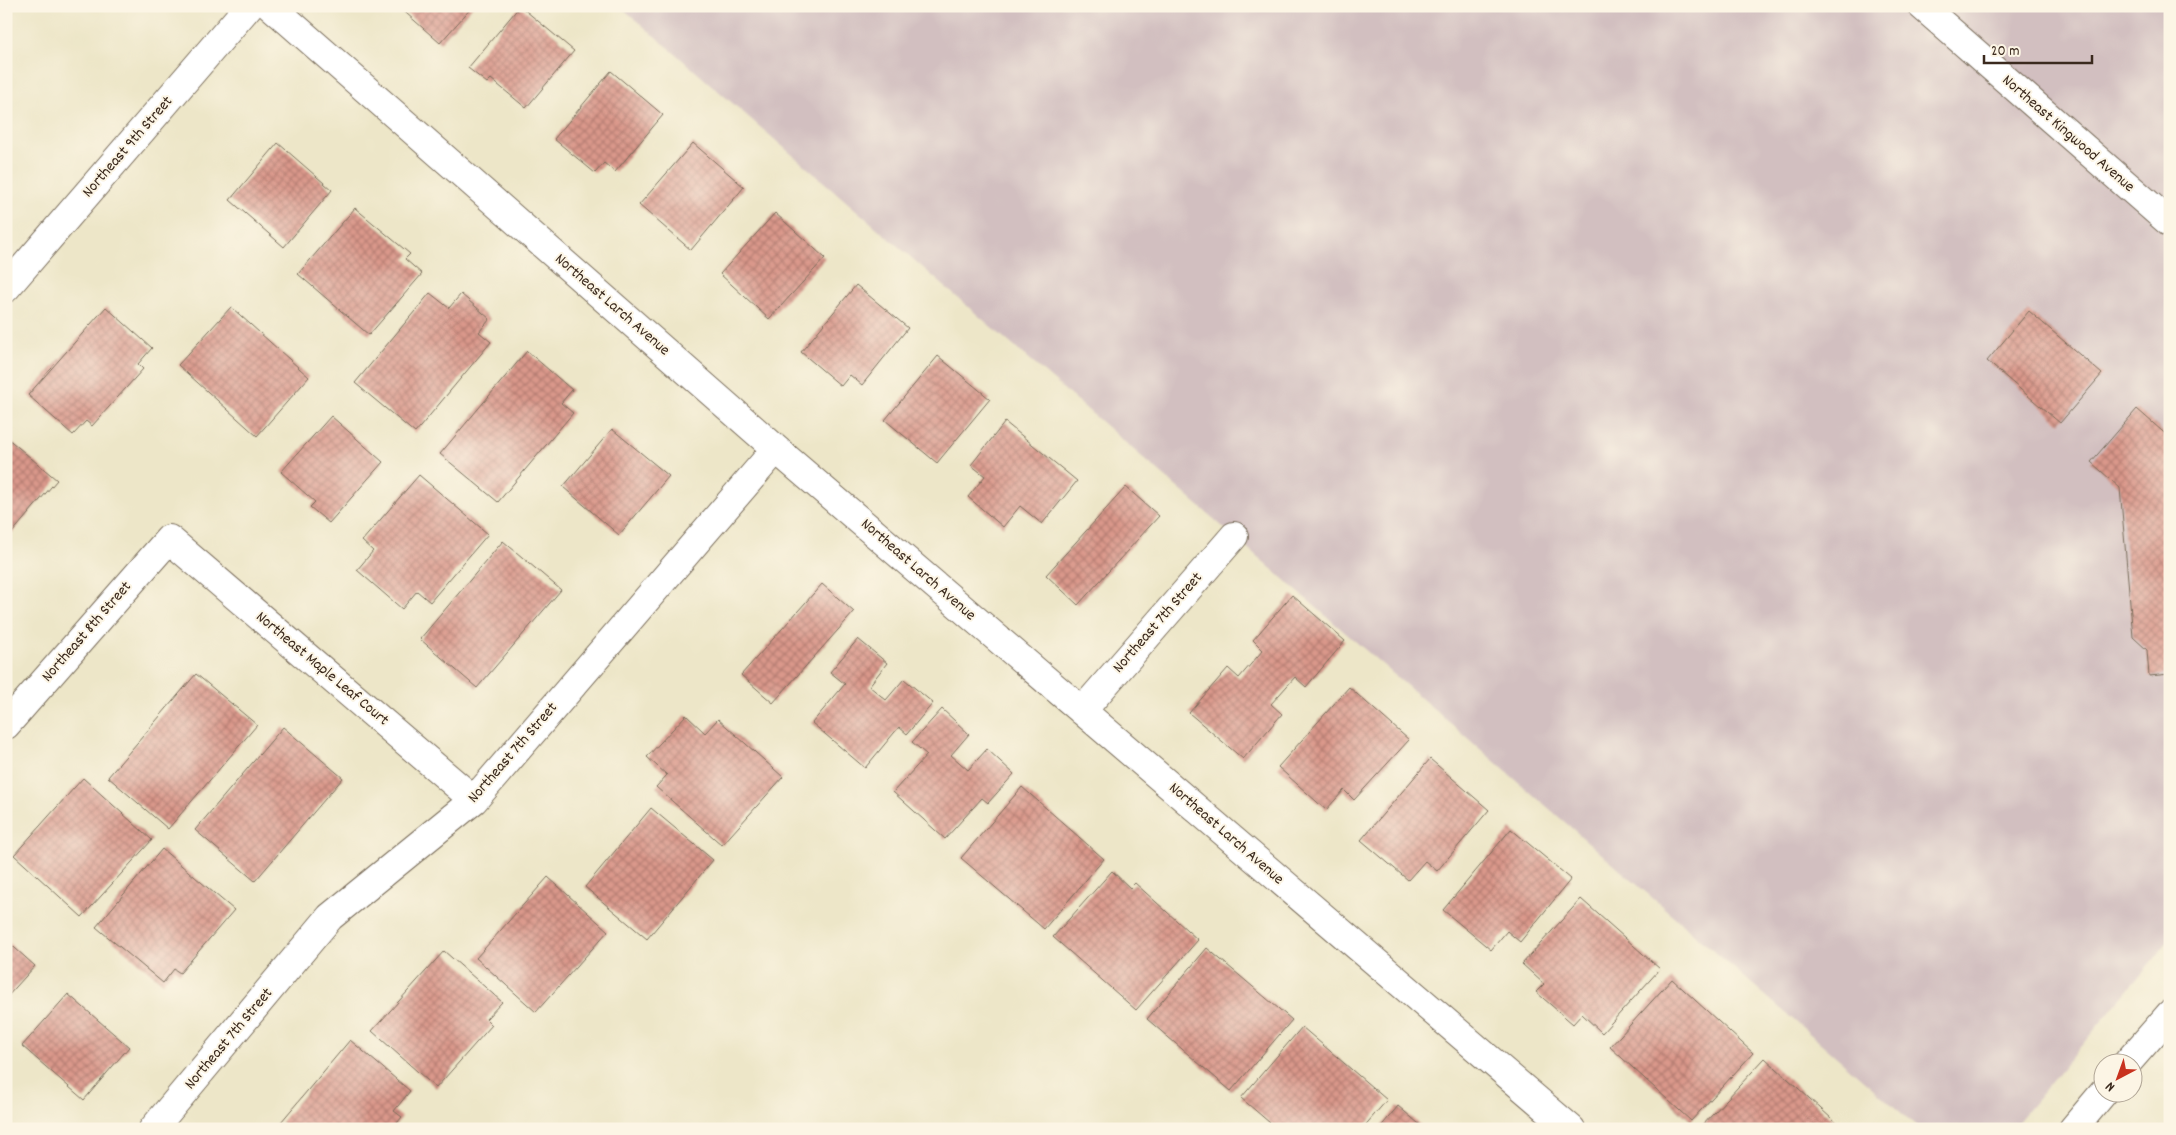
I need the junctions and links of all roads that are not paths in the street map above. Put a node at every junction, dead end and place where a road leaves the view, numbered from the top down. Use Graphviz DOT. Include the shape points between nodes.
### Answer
graph roads {
  1 [pos="249,6"];
  2 [pos="271,6"];
  3 [pos="1922,6"];
  4 [pos="2170,223"];
  5 [pos="6,288"];
  6 [pos="776,449"];
  7 [pos="1234,536"];
  8 [pos="169,538"];
  9 [pos="1082,711"];
  10 [pos="6,725"];
  11 [pos="474,800"];
  12 [pos="2170,1014"];
  13 [pos="2137,1052"];
  14 [pos="2096,1102"];
  15 [pos="153,1129"];
  16 [pos="1571,1129"];
  17 [pos="2073,1129"];
  1 -- 5 [label="street, Northeast 9th Street"];
  2 -- 6 [label="street, Northeast Larch Avenue"];
  3 -- 4 [label="street, Northeast Kingwood Avenue"];
  6 -- 9 [label="street, Northeast Larch Avenue"];
  6 -- 11 [label="street, Northeast 7th Street"];
  7 -- 9 [label="street, Northeast 7th Street"];
  8 -- 10 [label="street, Northeast 8th Street"];
  8 -- 11 [label="street, Northeast Maple Leaf Court"];
  9 -- 16 [label="street, Northeast Larch Avenue"];
  11 -- 15 [label="street, Northeast 7th Street" via="330,917"];
  12 -- 13 [label="street"];
  14 -- 17 [label="street"];
}
